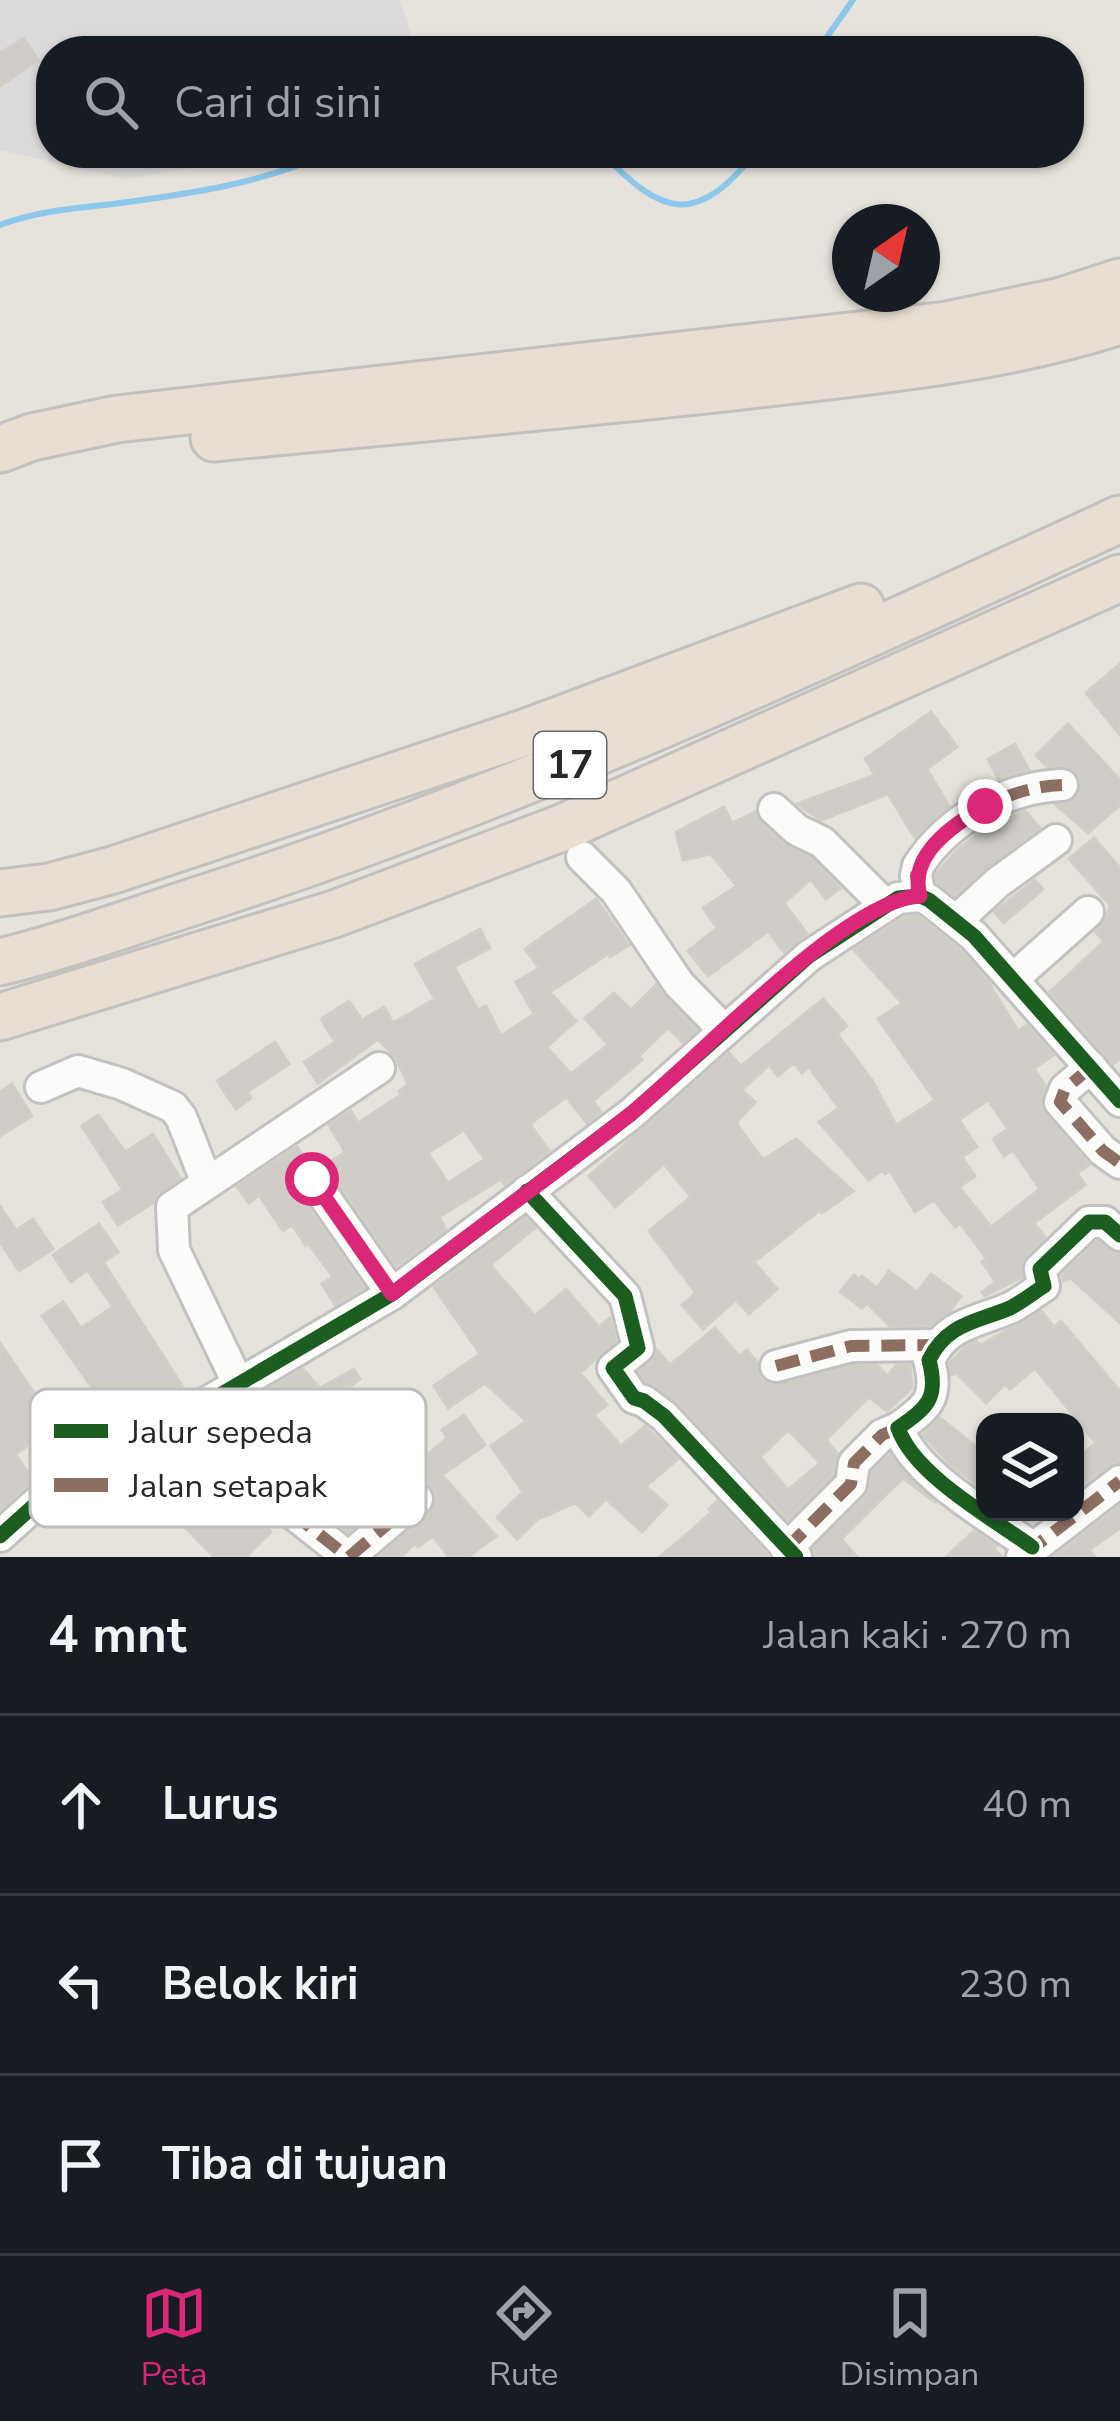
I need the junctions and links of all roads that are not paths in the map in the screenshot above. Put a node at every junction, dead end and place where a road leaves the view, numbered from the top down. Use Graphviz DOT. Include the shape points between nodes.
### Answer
graph roads {
  1 [pos="1120,281"];
  2 [pos="1120,321"];
  3 [pos="0,449"];
  4 [pos="0,482"];
  5 [pos="1120,505"];
  6 [pos="1120,519"];
  7 [pos="1120,578"];
  8 [pos="1061,785"];
  9 [pos="774,809"];
  10 [pos="1056,840"];
  11 [pos="582,857"];
  12 [pos="0,893"];
  13 [pos="920,896"];
  14 [pos="884,904"];
  15 [pos="1088,912"];
  16 [pos="957,920"];
  17 [pos="0,962"];
  18 [pos="1014,978"];
  19 [pos="0,1017"];
  20 [pos="724,1030"];
  21 [pos="1091,1067"];
  22 [pos="379,1068"];
  23 [pos="40,1088"];
  24 [pos="1120,1101"];
  25 [pos="1120,1163"];
  26 [pos="312,1179"];
  27 [pos="207,1183"];
  28 [pos="527,1191"];
  29 [pos="1120,1235"];
  30 [pos="392,1294"];
  31 [pos="936,1345"];
  32 [pos="776,1366"];
  33 [pos="239,1384"];
  34 [pos="230,1389"];
  35 [pos="898,1428"];
  36 [pos="1120,1481"];
  37 [pos="30,1511"];
  38 [pos="310,1527"];
  39 [pos="383,1527"];
  40 [pos="0,1536"];
  41 [pos="1027,1552"];
  42 [pos="791,1553"];
  43 [pos="348,1557"];
  1 -- 3 [label="highway" via="947,325 117,419"];
  2 -- 4 [label="highway" via="942,362 119,446"];
  5 -- 12 [label="highway" via="526,732 113,870"];
  6 -- 17 [label="highway, 17" via="536,780"];
  7 -- 19 [label="highway, 17" via="564,827 334,914"];
  8 -- 13 [label="street" via="1002,798 947,833 919,866"];
  9 -- 14 [label="street" via="822,842"];
  10 -- 16 [label="street"];
  11 -- 20 [label="street"];
  13 -- 14 [label="street"];
  13 -- 16 [label="street"];
  14 -- 20 [label="street"];
  15 -- 18 [label="street"];
  16 -- 18 [label="street"];
  18 -- 21 [label="street"];
  20 -- 28 [label="street" via="631,1114"];
  21 -- 24 [label="street"];
  21 -- 25 [label="street" via="1060,1102"];
  22 -- 27 [label="street"];
  23 -- 27 [label="street" via="78,1071 164,1101 181,1117"];
  26 -- 30 [label="street"];
  27 -- 33 [label="street" via="172,1207 173,1250"];
  28 -- 30 [label="street"];
  28 -- 42 [label="street" via="625,1296 638,1348 614,1369 634,1398 664,1416"];
  29 -- 31 [label="street" via="1105,1222 1089,1222 1040,1269 1044,1286 1015,1306 964,1322"];
  30 -- 33 [label="street"];
  31 -- 32 [label="street" via="851,1346"];
  31 -- 35 [label="street" via="927,1407"];
  33 -- 34 [label="street"];
  35 -- 41 [label="street" via="927,1469"];
  35 -- 42 [label="street" via="854,1463 851,1484"];
  36 -- 41 [label="street"];
  37 -- 40 [label="street"];
  38 -- 43 [label="street"];
  39 -- 43 [label="street"];
}
